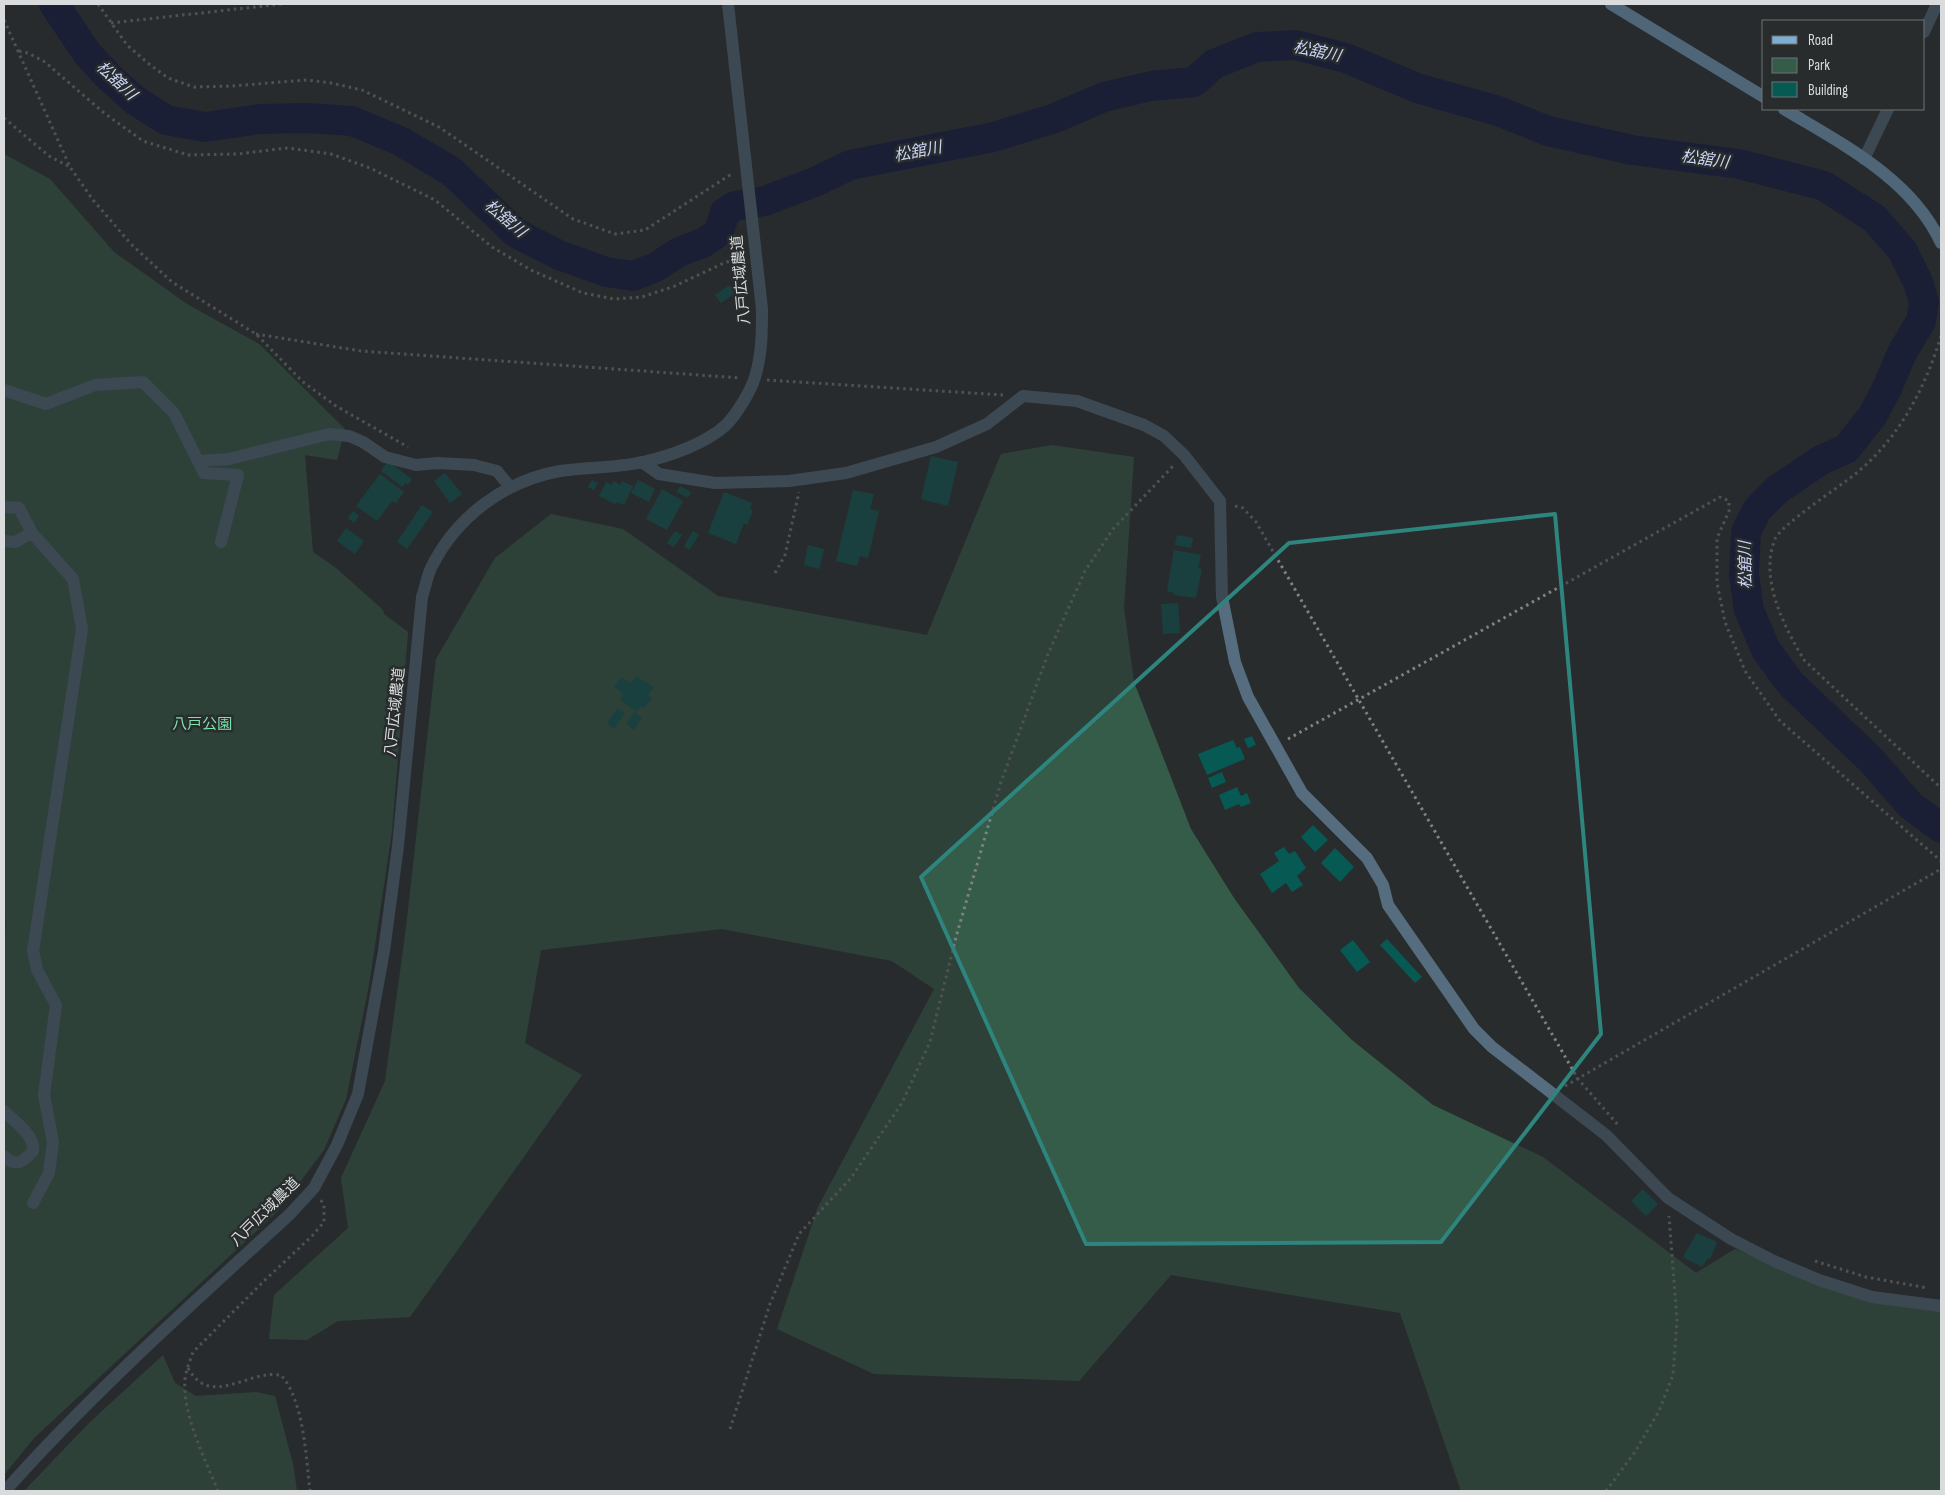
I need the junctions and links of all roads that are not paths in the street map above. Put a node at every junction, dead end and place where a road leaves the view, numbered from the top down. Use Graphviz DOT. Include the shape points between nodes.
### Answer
graph roads {
  1 [pos="728,4"];
  2 [pos="1611,4"];
  3 [pos="1937,4"];
  4 [pos="1925,30"];
  5 [pos="1762,95"];
  6 [pos="1786,110"];
  7 [pos="1888,110"];
  8 [pos="1864,159"];
  9 [pos="1941,243"];
  10 [pos="4,390"];
  11 [pos="198,461"];
  12 [pos="642,462"];
  13 [pos="510,487"];
  14 [pos="4,507"];
  15 [pos="32,533"];
  16 [pos="4,541"];
  17 [pos="221,542"];
  18 [pos="4,1111"];
  19 [pos="4,1156"];
  20 [pos="34,1203"];
  21 [pos="1941,1306"];
  22 [pos="5,1491"];
  1 -- 12 [label="street, 八戸広域農道" via="762,309 761,356 755,379 726,425 702,441"];
  2 -- 5 [label="main road"];
  3 -- 4 [label="street"];
  6 -- 8 [label="main road"];
  7 -- 8 [label="street"];
  8 -- 9 [label="main road" via="1907,195"];
  10 -- 11 [label="street" via="46,404 95,385 143,382 174,413"];
  11 -- 13 [label="street" via="229,459 329,434 349,436 385,456 416,465 474,465 497,472"];
  11 -- 17 [label="street" via="204,473 238,475"];
  12 -- 13 [label="street, 八戸広域農道" via="559,472"];
  12 -- 21 [label="street" via="659,474 715,483 801,479 846,473 936,447 987,424 1023,396 1077,401 1164,436 1184,455 1220,501 1222,597 1235,662 1248,697 1302,793 1367,858 1383,885 1388,905 1474,1029 1492,1047 1606,1135 1668,1198 1731,1238 1819,1280 1872,1297"];
  13 -- 22 [label="street, 八戸広域農道" via="481,504 449,538 430,569 422,597 398,846 381,970 358,1094 337,1145 314,1188 290,1214 119,1372"];
  14 -- 15 [label="street" via="19,508"];
  15 -- 16 [label="street" via="15,542"];
  15 -- 20 [label="street" via="73,579 82,630 33,951 37,970 56,1005 44,1095 53,1142 49,1174"];
  18 -- 19 [label="street" via="34,1144 33,1151 22,1161 10,1162"];
}
